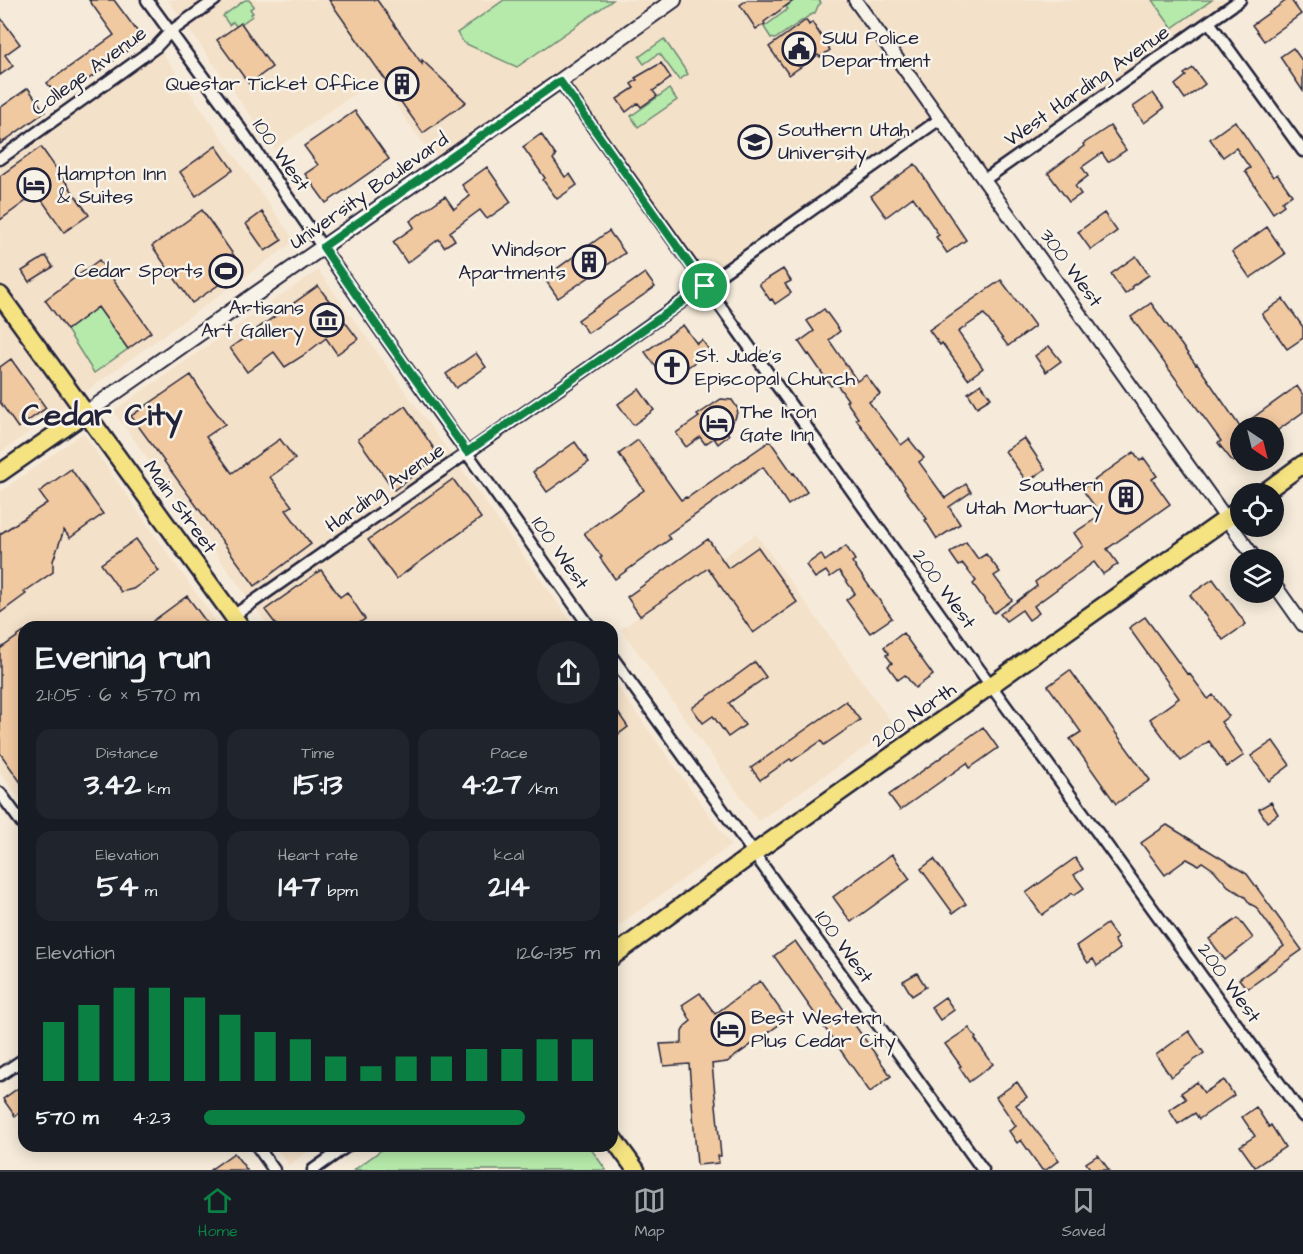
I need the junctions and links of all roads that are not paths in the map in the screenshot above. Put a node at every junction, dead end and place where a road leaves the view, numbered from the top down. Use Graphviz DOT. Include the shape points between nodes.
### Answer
graph roads {
  1 [pos="147,0"];
  2 [pos="215,0"];
  3 [pos="674,0"];
  4 [pos="855,0"];
  5 [pos="1240,0"];
  6 [pos="1209,22"];
  7 [pos="170,32"];
  8 [pos="560,81"];
  9 [pos="940,119"];
  10 [pos="1303,151"];
  11 [pos="0,159"];
  12 [pos="984,180"];
  13 [pos="323,247"];
  14 [pos="705,286"];
  15 [pos="0,295"];
  16 [pos="86,413"];
  17 [pos="467,452"];
  18 [pos="1303,464"];
  19 [pos="0,473"];
  20 [pos="1277,483"];
  21 [pos="1230,509"];
  22 [pos="1230,517"];
  23 [pos="1284,598"];
  24 [pos="237,621"];
  25 [pos="586,621"];
  26 [pos="1303,625"];
  27 [pos="618,665"];
  28 [pos="991,686"];
  29 [pos="0,793"];
  30 [pos="18,818"];
  31 [pos="754,853"];
  32 [pos="618,953"];
  33 [pos="18,1063"];
  34 [pos="0,1076"];
  35 [pos="1303,1116"];
  36 [pos="618,1145"];
  37 [pos="261,1152"];
  38 [pos="338,1152"];
  39 [pos="274,1170"];
  40 [pos="313,1170"];
  41 [pos="636,1170"];
  42 [pos="983,1170"];
  1 -- 7 [label="street, 100 West"];
  2 -- 7 [label="street, College Avenue"];
  3 -- 8 [label="main road, University Boulevard"];
  4 -- 9 [label="street, 300 West"];
  5 -- 6 [label="street, West Harding Avenue"];
  6 -- 10 [label="street"];
  6 -- 12 [label="street, West Harding Avenue"];
  7 -- 11 [label="street, College Avenue" via="156,47"];
  7 -- 13 [label="street, 100 West"];
  8 -- 13 [label="main road, University Boulevard"];
  8 -- 14 [label="street, 200 West"];
  9 -- 12 [label="street, 300 West"];
  9 -- 14 [label="street, Harding Avenue"];
  12 -- 21 [label="street, 300 West"];
  13 -- 16 [label="main road, University Boulevard"];
  13 -- 17 [label="street, 100 West"];
  14 -- 17 [label="street, Harding Avenue"];
  14 -- 28 [label="street, 200 West"];
  15 -- 16 [label="main road, Main Street"];
  16 -- 19 [label="main road"];
  16 -- 24 [label="main road, Main Street"];
  17 -- 24 [label="street, Harding Avenue"];
  17 -- 25 [label="street, 100 West"];
  18 -- 20 [label="main road"];
  22 -- 28 [label="main road, 200 North"];
  23 -- 26 [label="street"];
  27 -- 31 [label="street, 100 West"];
  28 -- 31 [label="main road, 200 North"];
  28 -- 35 [label="street, 200 West"];
  29 -- 30 [label="street"];
  31 -- 32 [label="main road, 200 North"];
  31 -- 42 [label="street, 100 West"];
  33 -- 34 [label="street"];
  36 -- 41 [label="main road"];
  37 -- 39 [label="street"];
  38 -- 40 [label="street"];
}
